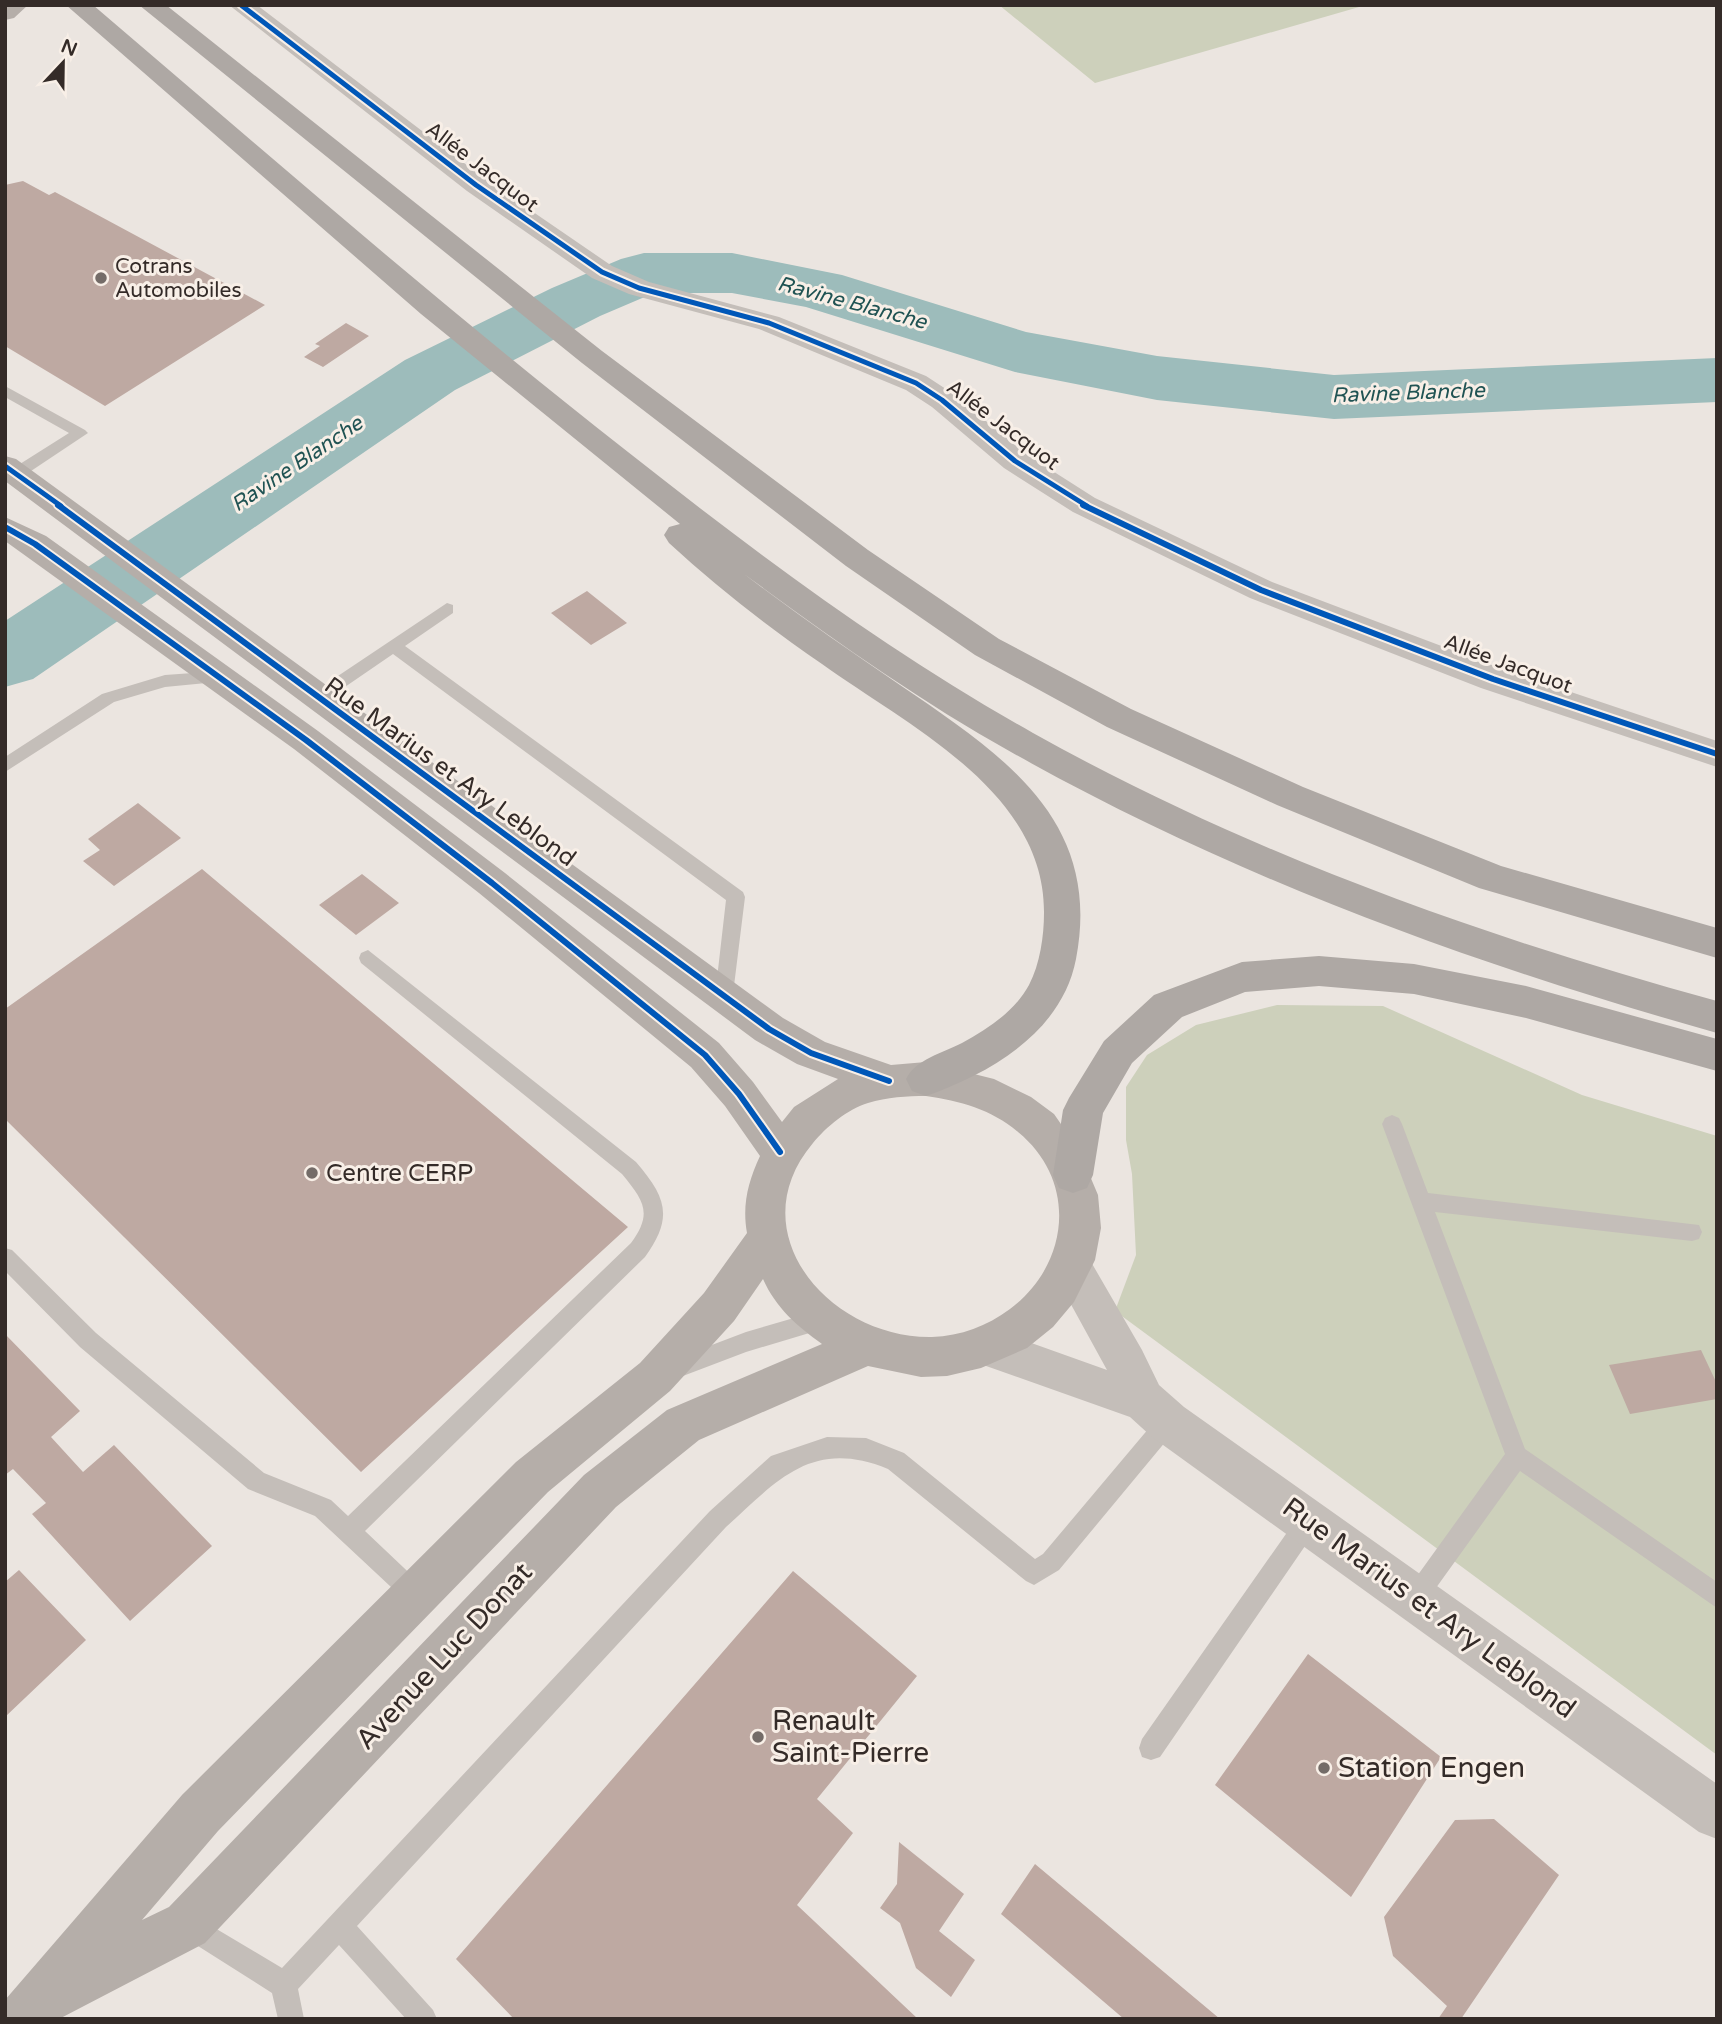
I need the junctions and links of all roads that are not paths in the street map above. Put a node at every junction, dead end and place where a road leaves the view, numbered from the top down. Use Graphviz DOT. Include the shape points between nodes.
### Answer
graph roads {
  1 [pos="16,5"];
  2 [pos="78,5"];
  3 [pos="151,5"];
  4 [pos="241,5"];
  5 [pos="5,13"];
  6 [pos="5,391"];
  7 [pos="607,452"];
  8 [pos="11,469"];
  9 [pos="5,527"];
  10 [pos="447,609"];
  11 [pos="393,645"];
  12 [pos="221,677"];
  13 [pos="317,698"];
  14 [pos="1717,754"];
  15 [pos="5,766"];
  16 [pos="1717,943"];
  17 [pos="369,958"];
  18 [pos="725,996"];
  19 [pos="1717,1017"];
  20 [pos="1717,1055"];
  21 [pos="908,1080"];
  22 [pos="1392,1124"];
  23 [pos="780,1152"];
  24 [pos="1073,1175"];
  25 [pos="1422,1201"];
  26 [pos="1692,1232"];
  27 [pos="766,1240"];
  28 [pos="5,1257"];
  29 [pos="1072,1268"];
  30 [pos="818,1321"];
  31 [pos="864,1347"];
  32 [pos="987,1347"];
  33 [pos="655,1377"];
  34 [pos="1156,1411"];
  35 [pos="1517,1456"];
  36 [pos="1308,1522"];
  37 [pos="348,1532"];
  38 [pos="414,1593"];
  39 [pos="1717,1596"];
  40 [pos="1415,1598"];
  41 [pos="1151,1748"];
  42 [pos="1717,1814"];
  43 [pos="187,1925"];
  44 [pos="339,1926"];
  45 [pos="284,1985"];
  46 [pos="34,2008"];
  47 [pos="290,2019"];
  48 [pos="424,2019"];
  1 -- 5 [label="main road"];
  2 -- 7 [label="highway"];
  3 -- 16 [label="highway" via="592,357 878,573 987,647 1119,718 1290,796 1492,878"];
  4 -- 14 [label="street, Allée Jacquot" via="477,185 602,272 639,288 769,323 881,366 942,400 1015,461 1084,505 1261,590 1493,679"];
  6 -- 8 [label="lane" via="80,433"];
  7 -- 19 [label="highway" via="808,605 940,692 1076,772 1251,856 1446,935"];
  7 -- 21 [label="highway" via="723,577 950,736 993,771 1042,831 1060,875 1064,914 1059,952 1043,995 1025,1023 999,1043"];
  8 -- 13 [label="main road, Rue Marius et Ary Leblond"];
  9 -- 12 [label="main road"];
  10 -- 11 [label="lane"];
  11 -- 13 [label="lane"];
  11 -- 18 [label="lane" via="736,897"];
  12 -- 15 [label="lane" via="165,681 108,698"];
  12 -- 23 [label="main road" via="492,883 705,1055"];
  13 -- 18 [label="main road, Rue Marius et Ary Leblond"];
  17 -- 37 [label="lane" via="629,1168 645,1187 656,1214 654,1231 638,1250"];
  18 -- 21 [label="main road, Rue Marius et Ary Leblond" via="811,1053"];
  20 -- 24 [label="highway" via="1526,1002 1414,979 1319,971 1242,977 1168,1006 1118,1052 1083,1110"];
  21 -- 23 [label="main road" via="846,1094 807,1119"];
  21 -- 24 [label="main road, Rue Marius et Ary Leblond" via="976,1089 999,1098 1030,1118 1056,1144"];
  22 -- 25 [label="lane"];
  23 -- 27 [label="main road" via="768,1180"];
  24 -- 29 [label="main road, Rue Marius et Ary Leblond" via="1080,1206"];
  25 -- 26 [label="lane"];
  25 -- 35 [label="lane"];
  27 -- 30 [label="main road" via="784,1284"];
  27 -- 33 [label="main road, Avenue Luc Donat" via="719,1307"];
  28 -- 37 [label="lane" via="88,1340 256,1481 323,1508"];
  29 -- 32 [label="main road, Rue Marius et Ary Leblond" via="1052,1301 1023,1327"];
  29 -- 34 [label="street"];
  30 -- 31 [label="main road"];
  30 -- 33 [label="lane" via="746,1342"];
  31 -- 32 [label="main road, Rue Marius et Ary Leblond" via="919,1356 947,1356"];
  31 -- 43 [label="main road, Avenue Luc Donat" via="683,1425 600,1491"];
  32 -- 34 [label="street, Rue Marius et Ary Leblond"];
  33 -- 38 [label="main road, Avenue Luc Donat" via="532,1477"];
  34 -- 36 [label="street, Rue Marius et Ary Leblond"];
  34 -- 44 [label="lane" via="1051,1562 1034,1573 896,1461 866,1449 827,1448 779,1464 718,1519"];
  35 -- 39 [label="lane"];
  35 -- 40 [label="lane"];
  36 -- 40 [label="street, Rue Marius et Ary Leblond"];
  36 -- 41 [label="lane"];
  37 -- 38 [label="lane"];
  38 -- 46 [label="main road, Avenue Luc Donat" via="200,1813"];
  40 -- 42 [label="street, Rue Marius et Ary Leblond"];
  43 -- 45 [label="lane"];
  43 -- 46 [label="main road, Avenue Luc Donat"];
  44 -- 45 [label="lane"];
  44 -- 48 [label="lane"];
  45 -- 47 [label="lane"];
}
